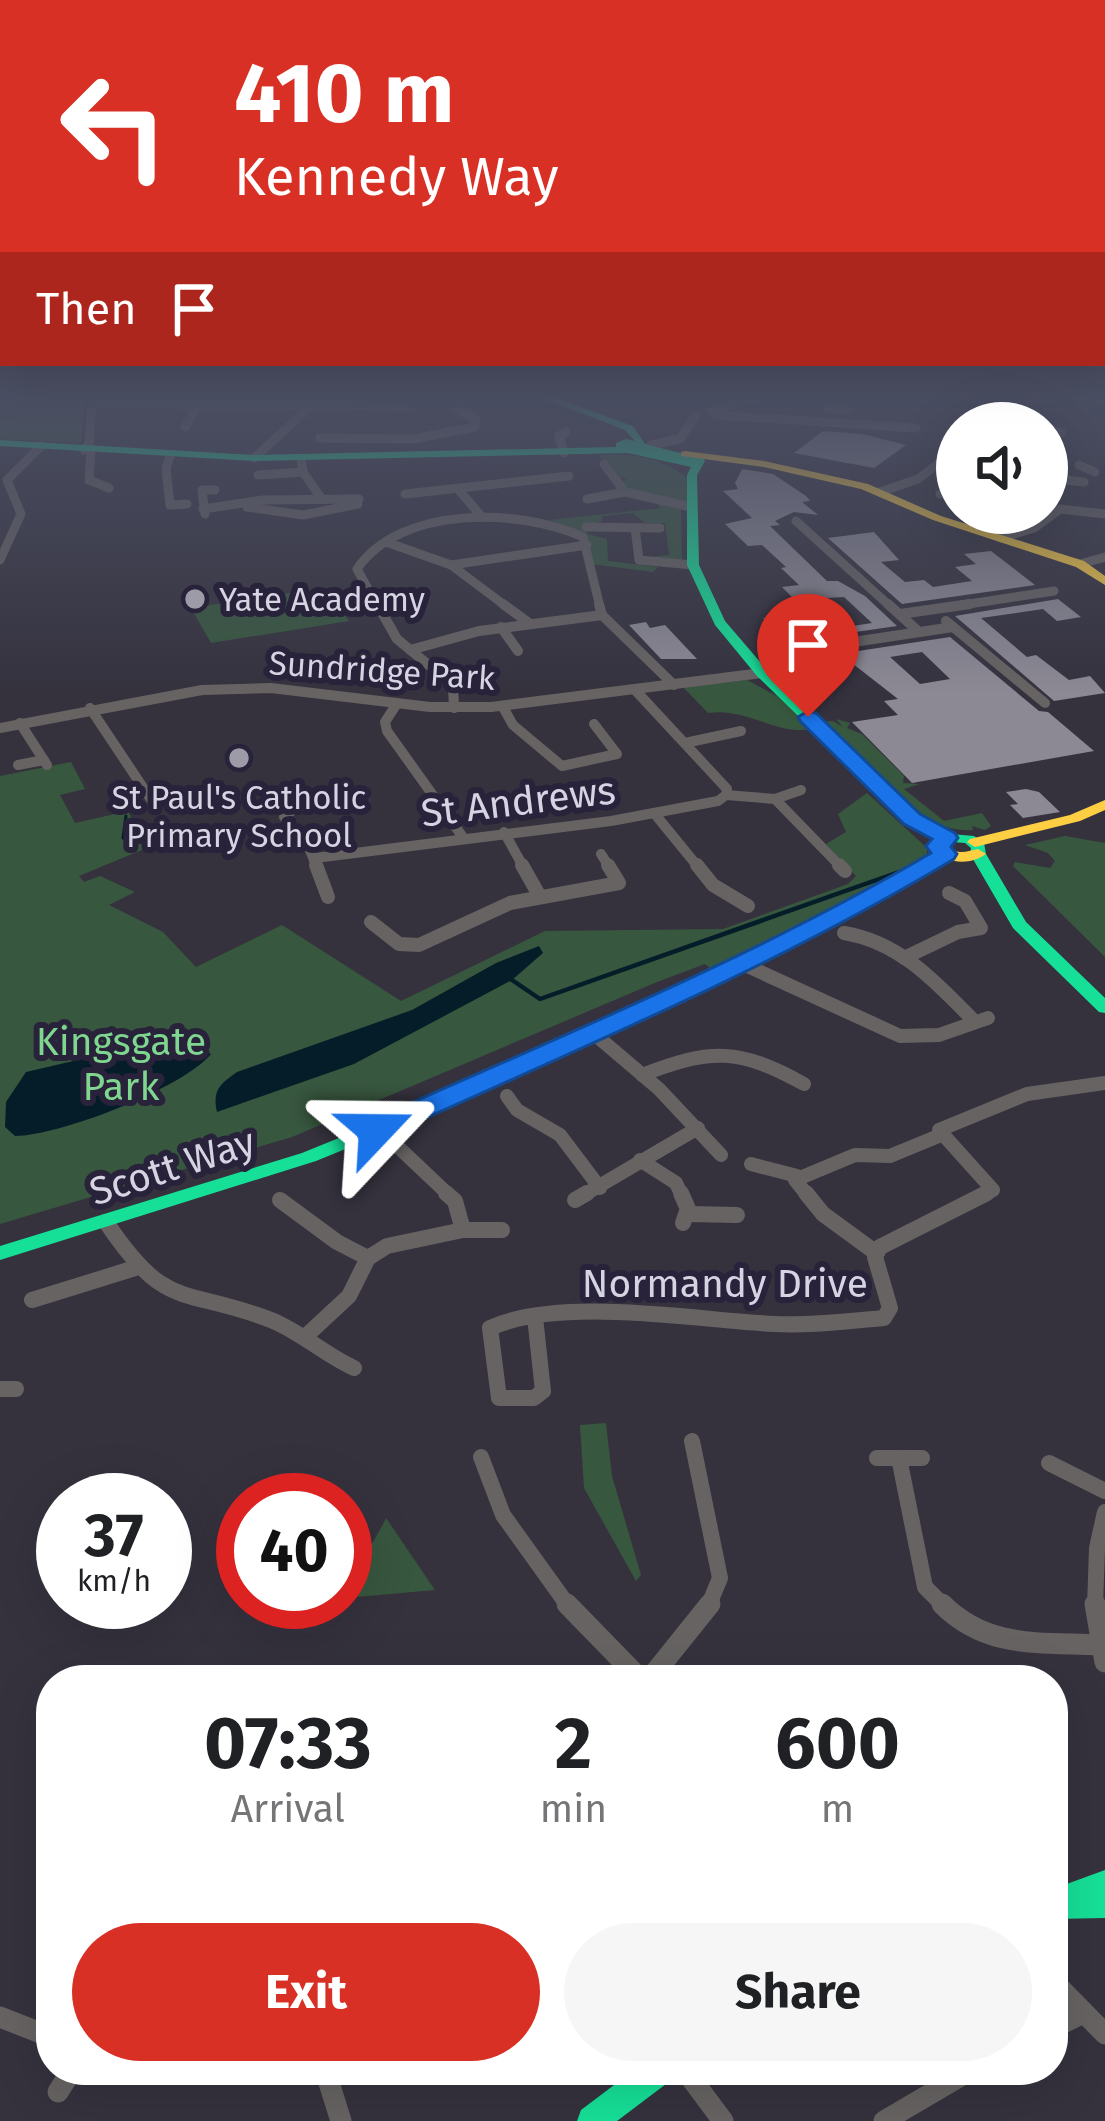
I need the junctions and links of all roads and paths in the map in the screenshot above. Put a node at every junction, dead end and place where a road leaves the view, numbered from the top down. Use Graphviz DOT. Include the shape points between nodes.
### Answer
graph roads {
  1 [pos="14,496"];
  2 [pos="169,496"];
  3 [pos="203,496"];
  4 [pos="464,496"];
  5 [pos="605,496"];
  6 [pos="643,496"];
  7 [pos="690,496"];
  8 [pos="890,496"];
  9 [pos="321,497"];
  10 [pos="587,500"];
  11 [pos="188,504"];
  12 [pos="238,506"];
  13 [pos="691,507"];
  14 [pos="1105,514"];
  15 [pos="482,517"];
  16 [pos="796,521"];
  17 [pos="586,527"];
  18 [pos="635,528"];
  19 [pos="660,528"];
  20 [pos="1001,538"];
  21 [pos="386,542"];
  22 [pos="587,544"];
  23 [pos="1105,557"];
  24 [pos="0,560"];
  25 [pos="1080,564"];
  26 [pos="451,565"];
  27 [pos="693,565"];
  28 [pos="1105,581"];
  29 [pos="1054,591"];
  30 [pos="933,609"];
  31 [pos="900,614"];
  32 [pos="602,615"];
  33 [pos="529,622"];
  34 [pos="501,627"];
  35 [pos="953,627"];
  36 [pos="920,632"];
  37 [pos="410,650"];
  38 [pos="518,651"];
  39 [pos="774,654"];
  40 [pos="762,673"];
  41 [pos="674,685"];
  42 [pos="636,691"];
  43 [pos="1045,703"];
  44 [pos="396,705"];
  45 [pos="503,707"];
  46 [pos="90,708"];
  47 [pos="454,708"];
  48 [pos="20,723"];
  49 [pos="594,724"];
  50 [pos="0,728"];
  51 [pos="741,731"];
  52 [pos="685,743"];
  53 [pos="17,765"];
  54 [pos="802,790"];
  55 [pos="726,795"];
  56 [pos="326,798"];
  57 [pos="776,799"];
  58 [pos="1105,804"];
  59 [pos="156,807"];
  60 [pos="654,813"];
  61 [pos="504,832"];
  62 [pos="462,836"];
  63 [pos="961,849"];
  64 [pos="601,854"];
  65 [pos="315,858"];
  66 [pos="845,871"];
  67 [pos="949,893"];
  68 [pos="539,895"];
  69 [pos="328,897"];
  70 [pos="748,906"];
  71 [pos="371,922"];
  72 [pos="844,933"];
  73 [pos="904,958"];
  74 [pos="743,964"];
  75 [pos="1104,1008"];
  76 [pos="592,1033"];
  77 [pos="642,1075"];
  78 [pos="1105,1083"];
  79 [pos="803,1085"];
  80 [pos="507,1096"];
  81 [pos="698,1128"];
  82 [pos="940,1135"];
  83 [pos="408,1150"];
  84 [pos="722,1155"];
  85 [pos="640,1160"];
  86 [pos="751,1164"];
  87 [pos="797,1176"];
  88 [pos="600,1188"];
  89 [pos="280,1200"];
  90 [pos="575,1200"];
  91 [pos="736,1215"];
  92 [pos="106,1222"];
  93 [pos="463,1230"];
  94 [pos="502,1230"];
  95 [pos="0,1252"];
  96 [pos="875,1252"];
  97 [pos="368,1258"];
  98 [pos="135,1268"];
  99 [pos="32,1300"];
  100 [pos="535,1317"];
  101 [pos="306,1336"];
  102 [pos="354,1368"];
  103 [pos="692,1441"];
  104 [pos="481,1457"];
  105 [pos="878,1458"];
  106 [pos="899,1458"];
  107 [pos="922,1458"];
  108 [pos="1049,1463"];
  109 [pos="1105,1490"];
  110 [pos="1105,1513"];
  111 [pos="1102,1654"];
  112 [pos="625,1665"];
  113 [pos="658,1665"];
  114 [pos="1105,1883"];
  115 [pos="1068,1898"];
  116 [pos="1068,1904"];
  117 [pos="1105,1904"];
  118 [pos="1068,1998"];
  119 [pos="1081,2014"];
  120 [pos="0,2017"];
  121 [pos="1068,2020"];
  122 [pos="36,2031"];
  123 [pos="1105,2033"];
  124 [pos="62,2085"];
  125 [pos="330,2085"];
  126 [pos="639,2085"];
  127 [pos="696,2085"];
  128 [pos="945,2085"];
  129 [pos="58,2092"];
  130 [pos="341,2121"];
  131 [pos="592,2121"];
  132 [pos="724,2121"];
  133 [pos="884,2121"];
  1 -- 24 [label="street" via="22,514"];
  2 -- 11 [label="street" via="170,505"];
  3 -- 12 [label="street" via="205,513"];
  4 -- 15 [label="street"];
  5 -- 10 [label="street"];
  6 -- 13 [label="street"];
  7 -- 13 [label="main road"];
  8 -- 20 [label="main road"];
  9 -- 12 [label="street"];
  9 -- 12 [label="street" via="357,496 303,515"];
  13 -- 27 [label="main road"];
  14 -- 20 [label="street" via="1060,509"];
  15 -- 21 [label="street"];
  15 -- 22 [label="street" via="550,522"];
  16 -- 31 [label="street"];
  17 -- 18 [label="street"];
  18 -- 19 [label="street"];
  18 -- 27 [label="street" via="639,560"];
  20 -- 25 [label="main road"];
  21 -- 26 [label="street"];
  21 -- 37 [label="street" via="365,553 357,569"];
  22 -- 26 [label="street"];
  22 -- 32 [label="street"];
  23 -- 25 [label="street"];
  25 -- 28 [label="main road"];
  26 -- 33 [label="street"];
  27 -- 40 [label="main road" via="713,613"];
  29 -- 30 [label="street"];
  30 -- 31 [label="street"];
  30 -- 35 [label="street"];
  31 -- 36 [label="street"];
  32 -- 33 [label="street"];
  32 -- 41 [label="street"];
  33 -- 34 [label="street"];
  34 -- 37 [label="street"];
  34 -- 38 [label="street"];
  35 -- 36 [label="street"];
  35 -- 43 [label="street"];
  36 -- 39 [label="street"];
  37 -- 47 [label="street" via="454,685"];
  40 -- 41 [label="street, Sundridge Park"];
  40 -- 63 [label="main road" via="912,819"];
  41 -- 42 [label="street, Sundridge Park"];
  42 -- 45 [label="street, Sundridge Park"];
  42 -- 52 [label="street"];
  44 -- 46 [label="street, Sundridge Park" via="249,688"];
  44 -- 47 [label="street, Sundridge Park"];
  44 -- 62 [label="street" via="387,731"];
  45 -- 47 [label="street, Sundridge Park"];
  45 -- 49 [label="street" via="562,766 617,754"];
  46 -- 48 [label="street, Sundridge Park"];
  46 -- 59 [label="street"];
  48 -- 50 [label="street, Sundridge Park"];
  48 -- 53 [label="street" via="45,763"];
  51 -- 52 [label="street"];
  52 -- 55 [label="street"];
  54 -- 57 [label="street"];
  55 -- 57 [label="street, St Andrews"];
  55 -- 60 [label="street, St Andrews"];
  56 -- 65 [label="street" via="279,811"];
  57 -- 66 [label="street"];
  58 -- 63 [label="main road, Scott Way"];
  60 -- 61 [label="street, St Andrews"];
  60 -- 70 [label="street" via="713,885"];
  61 -- 62 [label="street, St Andrews"];
  61 -- 68 [label="street"];
  62 -- 65 [label="street, St Andrews"];
  63 -- 74 [label="main road, Scott Way"];
  63 -- 75 [label="main road" via="988,874 1019,925"];
  64 -- 68 [label="street" via="619,883"];
  65 -- 69 [label="street"];
  67 -- 73 [label="street" via="981,928"];
  68 -- 71 [label="street" via="419,945 399,944"];
  72 -- 73 [label="street"];
  73 -- 74 [label="street" via="982,1020 898,1044"];
  74 -- 76 [label="main road, Scott Way"];
  76 -- 77 [label="street"];
  76 -- 92 [label="main road, Scott Way" via="326,1150"];
  77 -- 79 [label="street" via="726,1050 752,1055"];
  77 -- 81 [label="street"];
  78 -- 82 [label="street" via="1027,1094 945,1124"];
  80 -- 88 [label="street" via="560,1136"];
  81 -- 84 [label="street"];
  81 -- 85 [label="street"];
  82 -- 87 [label="street" via="890,1156 855,1155"];
  82 -- 96 [label="street, Normandy Drive" via="992,1193"];
  83 -- 93 [label="street" via="455,1201"];
  85 -- 88 [label="street"];
  85 -- 91 [label="street" via="676,1183 686,1219"];
  86 -- 87 [label="street"];
  87 -- 96 [label="street" via="796,1187 823,1214"];
  88 -- 90 [label="street"];
  89 -- 97 [label="street"];
  92 -- 95 [label="main road, Scott Way"];
  92 -- 98 [label="street"];
  93 -- 94 [label="street"];
  93 -- 97 [label="street" via="400,1240"];
  96 -- 100 [label="street, Normandy Drive" via="890,1308 884,1318 778,1324 639,1312"];
  97 -- 101 [label="street" via="350,1296"];
  98 -- 99 [label="street"];
  98 -- 101 [label="street" via="197,1304"];
  100 -- 100 [label="street, Normandy Drive" via="501,1319 490,1328 499,1398 534,1398 543,1390"];
  101 -- 102 [label="street"];
  103 -- 113 [label="street" via="720,1578 714,1599"];
  104 -- 112 [label="street" via="506,1521 602,1647"];
  105 -- 106 [label="street"];
  106 -- 107 [label="street"];
  106 -- 111 [label="street" via="925,1587 957,1619 993,1639"];
  108 -- 109 [label="street"];
  110 -- 111 [label="street" via="1096,1539"];
  114 -- 115 [label="main road"];
  116 -- 117 [label="main road"];
  118 -- 119 [label="street"];
  119 -- 121 [label="street"];
  119 -- 123 [label="street"];
  120 -- 122 [label="street"];
  124 -- 129 [label="street"];
  125 -- 130 [label="street"];
  126 -- 131 [label="main road"];
  127 -- 132 [label="street"];
  128 -- 133 [label="street"];
}
